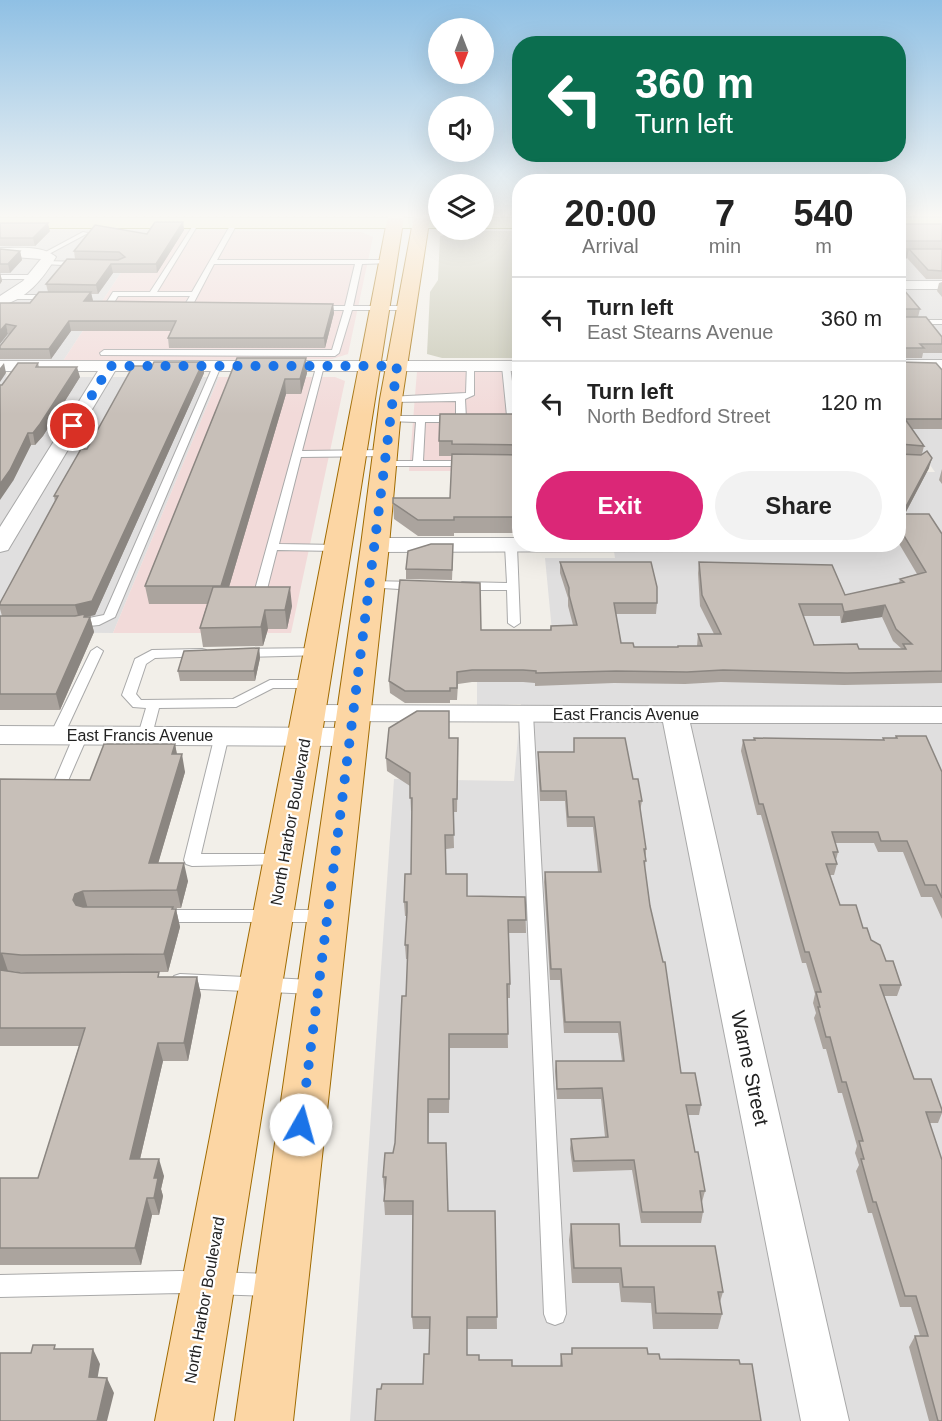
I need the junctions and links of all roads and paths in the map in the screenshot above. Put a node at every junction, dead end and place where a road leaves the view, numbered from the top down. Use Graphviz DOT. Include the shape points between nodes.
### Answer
graph roads {
  1 [pos="26,282"];
  2 [pos="159,282"];
  3 [pos="201,282"];
  4 [pos="355,282"];
  5 [pos="386,282"];
  6 [pos="413,282"];
  7 [pos="906,285"];
  8 [pos="942,285"];
  9 [pos="152,294"];
  10 [pos="194,294"];
  11 [pos="60,297"];
  12 [pos="6,299"];
  13 [pos="130,308"];
  14 [pos="176,308"];
  15 [pos="187,308"];
  16 [pos="196,308"];
  17 [pos="305,308"];
  18 [pos="350,308"];
  19 [pos="381,308"];
  20 [pos="407,308"];
  21 [pos="906,322"];
  22 [pos="942,322"];
  23 [pos="107,360"];
  24 [pos="906,365"];
  25 [pos="942,365"];
  26 [pos="217,366"];
  27 [pos="320,366"];
  28 [pos="370,366"];
  29 [pos="397,366"];
  30 [pos="470,366"];
  31 [pos="512,366"];
  32 [pos="11,369"];
  33 [pos="460,398"];
  34 [pos="390,408"];
  35 [pos="421,419"];
  36 [pos="492,419"];
  37 [pos="512,419"];
  38 [pos="353,453"];
  39 [pos="297,454"];
  40 [pos="384,459"];
  41 [pos="418,464"];
  42 [pos="485,465"];
  43 [pos="0,545"];
  44 [pos="375,545"];
  45 [pos="511,546"];
  46 [pos="273,547"];
  47 [pos="337,548"];
  48 [pos="370,585"];
  49 [pos="430,586"];
  50 [pos="453,586"];
  51 [pos="513,587"];
  52 [pos="260,597"];
  53 [pos="514,623"];
  54 [pos="56,625"];
  55 [pos="97,651"];
  56 [pos="321,652"];
  57 [pos="154,703"];
  58 [pos="310,711"];
  59 [pos="526,714"];
  60 [pos="675,714"];
  61 [pos="942,715"];
  62 [pos="353,725"];
  63 [pos="0,735"];
  64 [pos="69,735"];
  65 [pos="145,735"];
  66 [pos="222,735"];
  67 [pos="36,787"];
  68 [pos="283,860"];
  69 [pos="273,915"];
  70 [pos="148,916"];
  71 [pos="328,916"];
  72 [pos="161,981"];
  73 [pos="261,984"];
  74 [pos="319,987"];
  75 [pos="207,1283"];
  76 [pos="280,1285"];
  77 [pos="0,1286"];
  78 [pos="555,1314"];
  79 [pos="184,1421"];
  80 [pos="264,1421"];
  81 [pos="825,1421"];
  1 -- 12 [label="street"];
  2 -- 9 [label="lane"];
  3 -- 10 [label="lane"];
  4 -- 18 [label="lane"];
  5 -- 19 [label="main road, North Harbor Boulevard"];
  6 -- 20 [label="main road"];
  7 -- 8 [label="street"];
  9 -- 10 [label="lane"];
  9 -- 13 [label="lane" via="116,294 107,308"];
  10 -- 15 [label="lane"];
  11 -- 12 [label="lane"];
  14 -- 15 [label="lane"];
  15 -- 16 [label="lane"];
  17 -- 18 [label="lane"];
  18 -- 19 [label="lane"];
  18 -- 23 [label="lane" via="335,353"];
  19 -- 20 [label="lane"];
  19 -- 28 [label="main road, North Harbor Boulevard"];
  20 -- 29 [label="main road"];
  21 -- 22 [label="lane"];
  23 -- 26 [label="street"];
  23 -- 32 [label="street"];
  23 -- 43 [label="street"];
  24 -- 25 [label="street"];
  26 -- 27 [label="street"];
  26 -- 54 [label="lane" via="109,616 78,625"];
  27 -- 28 [label="street"];
  27 -- 39 [label="lane"];
  28 -- 29 [label="street"];
  28 -- 38 [label="main road, North Harbor Boulevard"];
  29 -- 30 [label="street"];
  29 -- 34 [label="main road"];
  30 -- 31 [label="street"];
  30 -- 33 [label="lane" via="470,395"];
  33 -- 34 [label="lane"];
  33 -- 35 [label="lane" via="466,419"];
  34 -- 35 [label="lane"];
  34 -- 40 [label="main road"];
  35 -- 41 [label="lane"];
  36 -- 37 [label="lane"];
  38 -- 39 [label="lane"];
  38 -- 40 [label="lane"];
  38 -- 47 [label="main road, North Harbor Boulevard"];
  39 -- 46 [label="lane"];
  40 -- 41 [label="lane"];
  40 -- 44 [label="main road"];
  41 -- 42 [label="lane"];
  44 -- 45 [label="street"];
  44 -- 48 [label="main road"];
  45 -- 51 [label="lane"];
  46 -- 47 [label="lane"];
  46 -- 52 [label="lane"];
  47 -- 56 [label="main road, North Harbor Boulevard"];
  48 -- 49 [label="lane"];
  48 -- 62 [label="main road"];
  50 -- 51 [label="lane"];
  51 -- 53 [label="lane"];
  55 -- 64 [label="lane"];
  56 -- 57 [label="lane" via="152,654 140,662 129,695 138,704"];
  56 -- 58 [label="main road, North Harbor Boulevard"];
  57 -- 58 [label="lane" via="236,703 270,684"];
  57 -- 65 [label="lane"];
  58 -- 62 [label="street, East Francis Avenue"];
  58 -- 66 [label="street, East Francis Avenue"];
  58 -- 68 [label="main road, North Harbor Boulevard"];
  59 -- 60 [label="street, East Francis Avenue"];
  59 -- 62 [label="street, East Francis Avenue"];
  59 -- 78 [label="lane"];
  60 -- 61 [label="street, East Francis Avenue"];
  60 -- 81 [label="street, Warne Street"];
  62 -- 71 [label="main road"];
  63 -- 64 [label="street, East Francis Avenue"];
  64 -- 65 [label="street, East Francis Avenue"];
  64 -- 67 [label="lane" via="59,787"];
  65 -- 66 [label="street, East Francis Avenue"];
  66 -- 68 [label="lane" via="192,860"];
  68 -- 69 [label="main road, North Harbor Boulevard"];
  69 -- 70 [label="lane"];
  69 -- 71 [label="lane"];
  69 -- 73 [label="main road, North Harbor Boulevard"];
  71 -- 74 [label="main road"];
  72 -- 73 [label="lane"];
  73 -- 74 [label="lane"];
  73 -- 75 [label="main road, North Harbor Boulevard"];
  74 -- 76 [label="main road"];
  75 -- 76 [label="lane"];
  75 -- 77 [label="lane"];
  75 -- 79 [label="main road, North Harbor Boulevard"];
  76 -- 80 [label="main road"];
}
